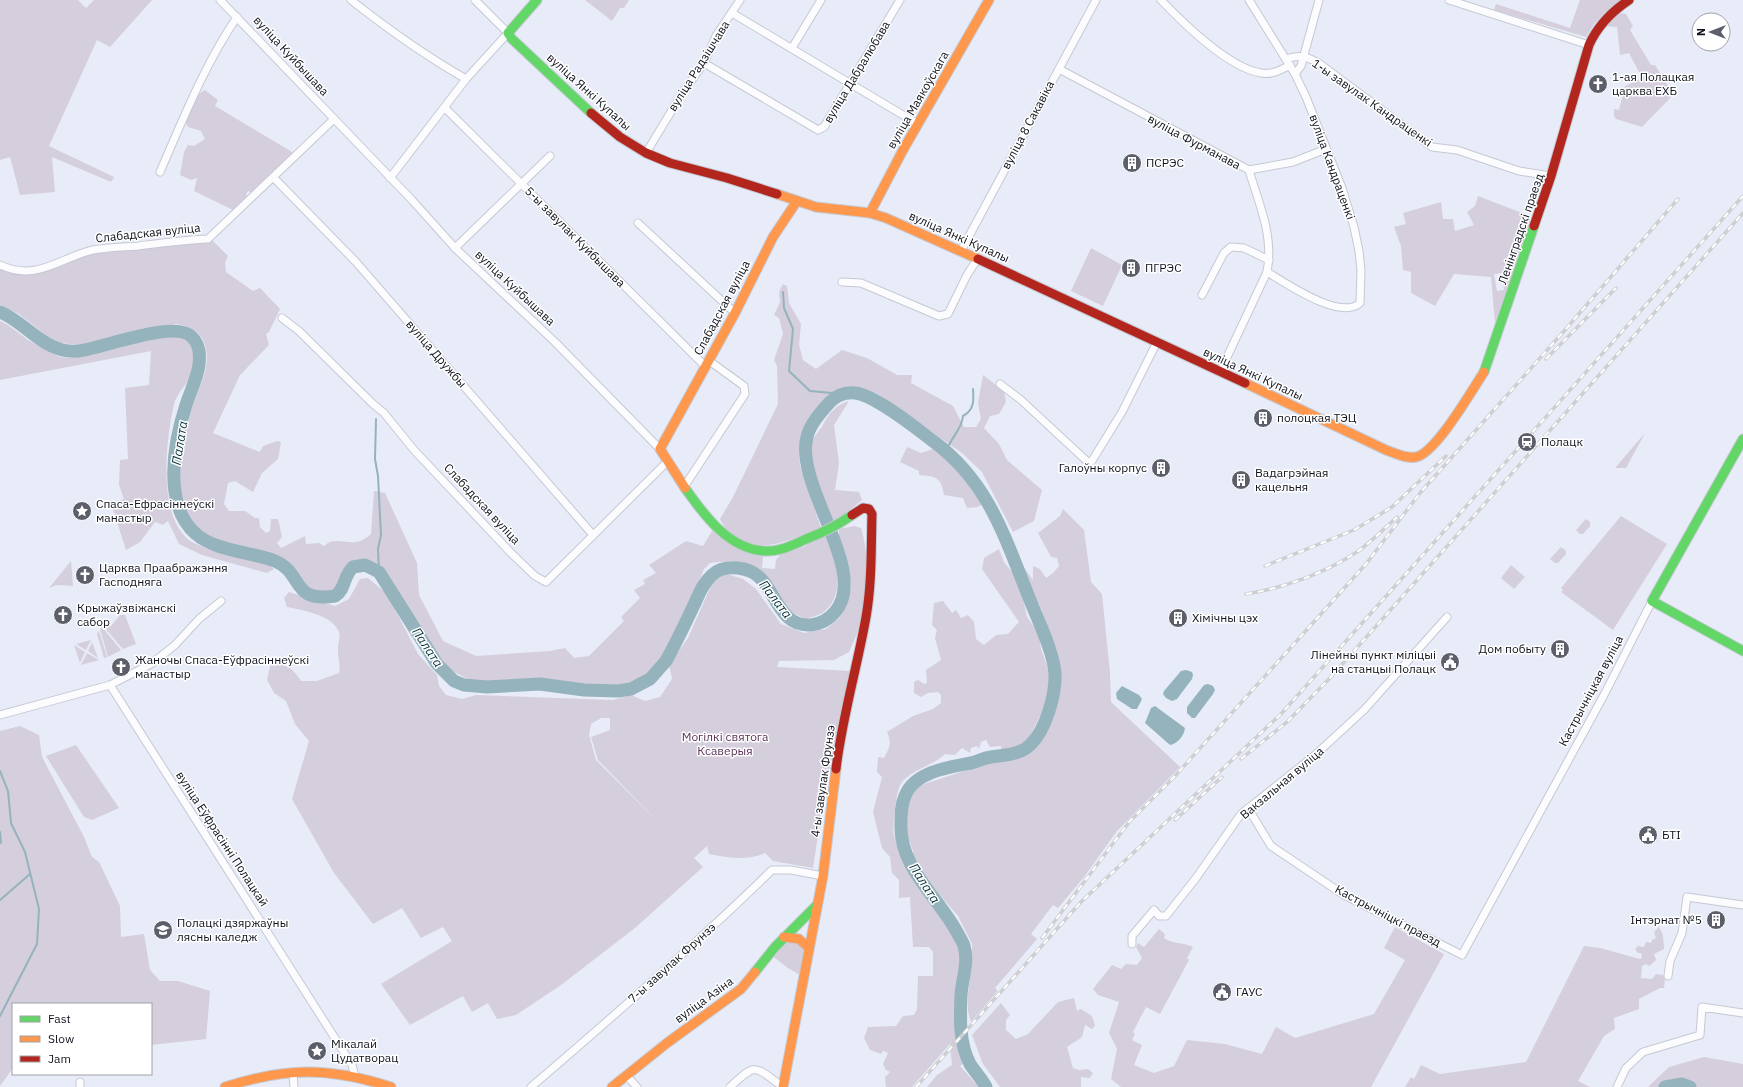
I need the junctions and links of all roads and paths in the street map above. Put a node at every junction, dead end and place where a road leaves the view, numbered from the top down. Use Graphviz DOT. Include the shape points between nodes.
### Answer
graph roads {
  1 [pos="220,0"];
  2 [pos="351,0"];
  3 [pos="475,0"];
  4 [pos="537,0"];
  5 [pos="740,0"];
  6 [pos="821,0"];
  7 [pos="900,0"];
  8 [pos="988,0"];
  9 [pos="1096,0"];
  10 [pos="1161,0"];
  11 [pos="1249,0"];
  12 [pos="1319,0"];
  13 [pos="1449,0"];
  14 [pos="1629,0"];
  15 [pos="732,13"];
  16 [pos="237,17"];
  17 [pos="508,33"];
  18 [pos="1589,45"];
  19 [pos="792,48"];
  20 [pos="1304,56"];
  21 [pos="1288,62"];
  22 [pos="704,63"];
  23 [pos="1059,69"];
  24 [pos="1295,74"];
  25 [pos="466,79"];
  26 [pos="851,84"];
  27 [pos="446,108"];
  28 [pos="334,119"];
  29 [pos="918,124"];
  30 [pos="1326,149"];
  31 [pos="646,153"];
  32 [pos="550,156"];
  33 [pos="1249,170"];
  34 [pos="160,172"];
  35 [pos="1551,176"];
  36 [pos="274,178"];
  37 [pos="390,178"];
  38 [pos="522,183"];
  39 [pos="796,201"];
  40 [pos="870,213"];
  41 [pos="638,223"];
  42 [pos="455,248"];
  43 [pos="961,251"];
  44 [pos="978,258"];
  45 [pos="1269,260"];
  46 [pos="0,265"];
  47 [pos="1267,272"];
  48 [pos="842,282"];
  49 [pos="1202,295"];
  50 [pos="735,313"];
  51 [pos="282,318"];
  52 [pos="1157,342"];
  53 [pos="707,363"];
  54 [pos="1220,372"];
  55 [pos="1000,384"];
  56 [pos="1743,439"];
  57 [pos="660,449"];
  58 [pos="1416,457"];
  59 [pos="668,461"];
  60 [pos="684,487"];
  61 [pos="843,521"];
  62 [pos="593,535"];
  63 [pos="221,601"];
  64 [pos="1652,601"];
  65 [pos="1447,617"];
  66 [pos="1743,651"];
  67 [pos="110,685"];
  68 [pos="0,715"];
  69 [pos="1248,808"];
  70 [pos="823,876"];
  71 [pos="817,905"];
  72 [pos="1743,905"];
  73 [pos="784,937"];
  74 [pos="1132,944"];
  75 [pos="809,948"];
  76 [pos="1462,955"];
  77 [pos="1668,976"];
  78 [pos="1743,1013"];
  79 [pos="293,1073"];
  80 [pos="626,1074"];
  81 [pos="355,1076"];
  82 [pos="225,1087"];
  83 [pos="294,1087"];
  84 [pos="391,1087"];
  85 [pos="531,1087"];
  86 [pos="612,1087"];
  87 [pos="637,1087"];
  88 [pos="730,1087"];
  89 [pos="783,1087"];
  90 [pos="1617,1087"];
  1 -- 16 [label="street, вуліца Куйбышава"];
  2 -- 25 [label="street" via="422,53"];
  3 -- 17 [label="street, вуліца Янкі Купалы"];
  4 -- 17 [label="street"];
  5 -- 15 [label="street, вуліца Радзішчава"];
  6 -- 19 [label="street"];
  7 -- 26 [label="street, вуліца Дабралюбава"];
  8 -- 29 [label="street, вуліца Маякоўскага"];
  9 -- 23 [label="street, вуліца 8 Сакавіка"];
  10 -- 21 [label="street, 1-ы завулак Кандраценкі" via="1219,52 1241,65 1254,71 1269,73 1277,71"];
  11 -- 21 [label="street, вуліца Кандраценкі"];
  12 -- 20 [label="street"];
  13 -- 18 [label="street"];
  14 -- 18 [label="street, Ленінградскі праезд" via="1596,29"];
  15 -- 19 [label="street"];
  15 -- 22 [label="street, вуліца Радзішчава" via="716,36"];
  16 -- 28 [label="street, вуліца Куйбышава"];
  16 -- 34 [label="street" via="226,33 190,104"];
  17 -- 25 [label="street"];
  17 -- 31 [label="street, вуліца Янкі Купалы" via="601,122"];
  18 -- 35 [label="street, Ленінградскі праезд"];
  19 -- 26 [label="street"];
  20 -- 21 [label="street, 1-ы завулак Кандраценкі" via="1294,56"];
  20 -- 24 [label="street"];
  20 -- 35 [label="street, 1-ы завулак Кандраценкі" via="1320,64 1432,147 1456,150 1519,171"];
  21 -- 24 [label="street, вуліца Кандраценкі"];
  22 -- 26 [label="street, вуліца Дабралюбава" via="818,130 824,127"];
  22 -- 31 [label="street, вуліца Радзішчава"];
  23 -- 33 [label="street, вуліца Фурманава"];
  23 -- 43 [label="street, вуліца 8 Сакавіка"];
  24 -- 30 [label="street, вуліца Кандраценкі"];
  25 -- 27 [label="street"];
  26 -- 29 [label="street"];
  27 -- 37 [label="street"];
  27 -- 38 [label="street, 5-ы завулак Куйбышава"];
  28 -- 36 [label="street"];
  28 -- 37 [label="street, вуліца Куйбышава"];
  29 -- 40 [label="street, вуліца Маякоўскага"];
  30 -- 33 [label="street" via="1293,162"];
  30 -- 47 [label="street, вуліца Кандраценкі" via="1354,227 1361,271 1360,304 1349,308 1325,304"];
  31 -- 39 [label="street, вуліца Янкі Купалы" via="670,163 727,178"];
  32 -- 38 [label="street"];
  33 -- 45 [label="street, вуліца Фурманава" via="1269,237"];
  35 -- 58 [label="street, Ленінградскі праезд" via="1484,372 1441,436 1428,452"];
  36 -- 46 [label="street, Слабадская вуліца" via="208,239 93,250 34,271"];
  36 -- 62 [label="street, вуліца Дружбы" via="356,262"];
  37 -- 42 [label="street, вуліца Куйбышава"];
  38 -- 42 [label="street"];
  38 -- 53 [label="street, 5-ы завулак Куйбышава"];
  39 -- 40 [label="street, вуліца Янкі Купалы" via="834,210"];
  39 -- 50 [label="street, Слабадская вуліца" via="773,237"];
  40 -- 43 [label="street, вуліца Янкі Купалы"];
  41 -- 50 [label="street"];
  42 -- 57 [label="street, вуліца Куйбышава" via="555,342"];
  43 -- 44 [label="street, вуліца Янкі Купалы"];
  44 -- 48 [label="street" via="948,314 943,316 861,283"];
  44 -- 52 [label="street, вуліца Янкі Купалы"];
  45 -- 47 [label="street, вуліца Фурманава"];
  45 -- 49 [label="street" via="1244,248 1231,247 1224,253"];
  47 -- 54 [label="street"];
  50 -- 53 [label="street, Слабадская вуліца"];
  51 -- 62 [label="street, Слабадская вуліца" via="299,331 384,413 414,450 535,576 546,582"];
  52 -- 54 [label="street, вуліца Янкі Купалы"];
  52 -- 55 [label="street" via="1122,412 1090,464"];
  53 -- 57 [label="street, Слабадская вуліца"];
  53 -- 60 [label="street, 5-ы завулак Куйбышава" via="744,386 745,394"];
  54 -- 58 [label="street, вуліца Янкі Купалы" via="1386,450"];
  56 -- 64 [label="street, Кастрычніцкая вуліца"];
  57 -- 59 [label="street, вуліца Куйбышава"];
  59 -- 60 [label="street, вуліца Куйбышава"];
  59 -- 62 [label="street, Слабадская вуліца"];
  60 -- 61 [label="street, вуліца Куйбышава" via="714,527 728,538 760,551 787,548"];
  61 -- 70 [label="street, 4-ы завулак Фрунзэ" via="863,508 872,514 870,586 866,617 840,733"];
  63 -- 67 [label="street" via="151,664"];
  64 -- 66 [label="street"];
  64 -- 76 [label="street, Кастрычніцкая вуліца" via="1604,695"];
  65 -- 69 [label="street, Вакзальная вуліца" via="1364,710 1314,756"];
  67 -- 68 [label="street"];
  67 -- 81 [label="street, вуліца Еўфрасінні Полацкай" via="352,1065"];
  69 -- 74 [label="street, Вакзальная вуліца" via="1166,916 1159,916 1154,910 1132,936"];
  69 -- 76 [label="street, Кастрычніцкі праезд" via="1271,846 1344,895"];
  70 -- 71 [label="street, 4-ы завулак Фрунзэ"];
  70 -- 85 [label="street, 7-ы завулак Фрунзэ" via="791,870 772,870 666,970"];
  71 -- 73 [label="street, вуліца Азіна"];
  71 -- 75 [label="street, 4-ы завулак Фрунзэ"];
  72 -- 77 [label="street" via="1687,896 1682,934 1670,960"];
  73 -- 75 [label="street" via="799,939"];
  73 -- 80 [label="street, вуліца Азіна" via="741,989"];
  75 -- 89 [label="street, 4-ы завулак Фрунзэ"];
  78 -- 90 [label="street" via="1702,1007 1700,1035 1643,1052 1626,1068"];
  79 -- 81 [label="street" via="315,1072"];
  79 -- 82 [label="street" via="262,1077"];
  79 -- 83 [label="street"];
  80 -- 86 [label="street, вуліца Азіна"];
  80 -- 87 [label="street"];
  81 -- 84 [label="street"];
  88 -- 89 [label="street" via="748,1070 754,1069"];
}
